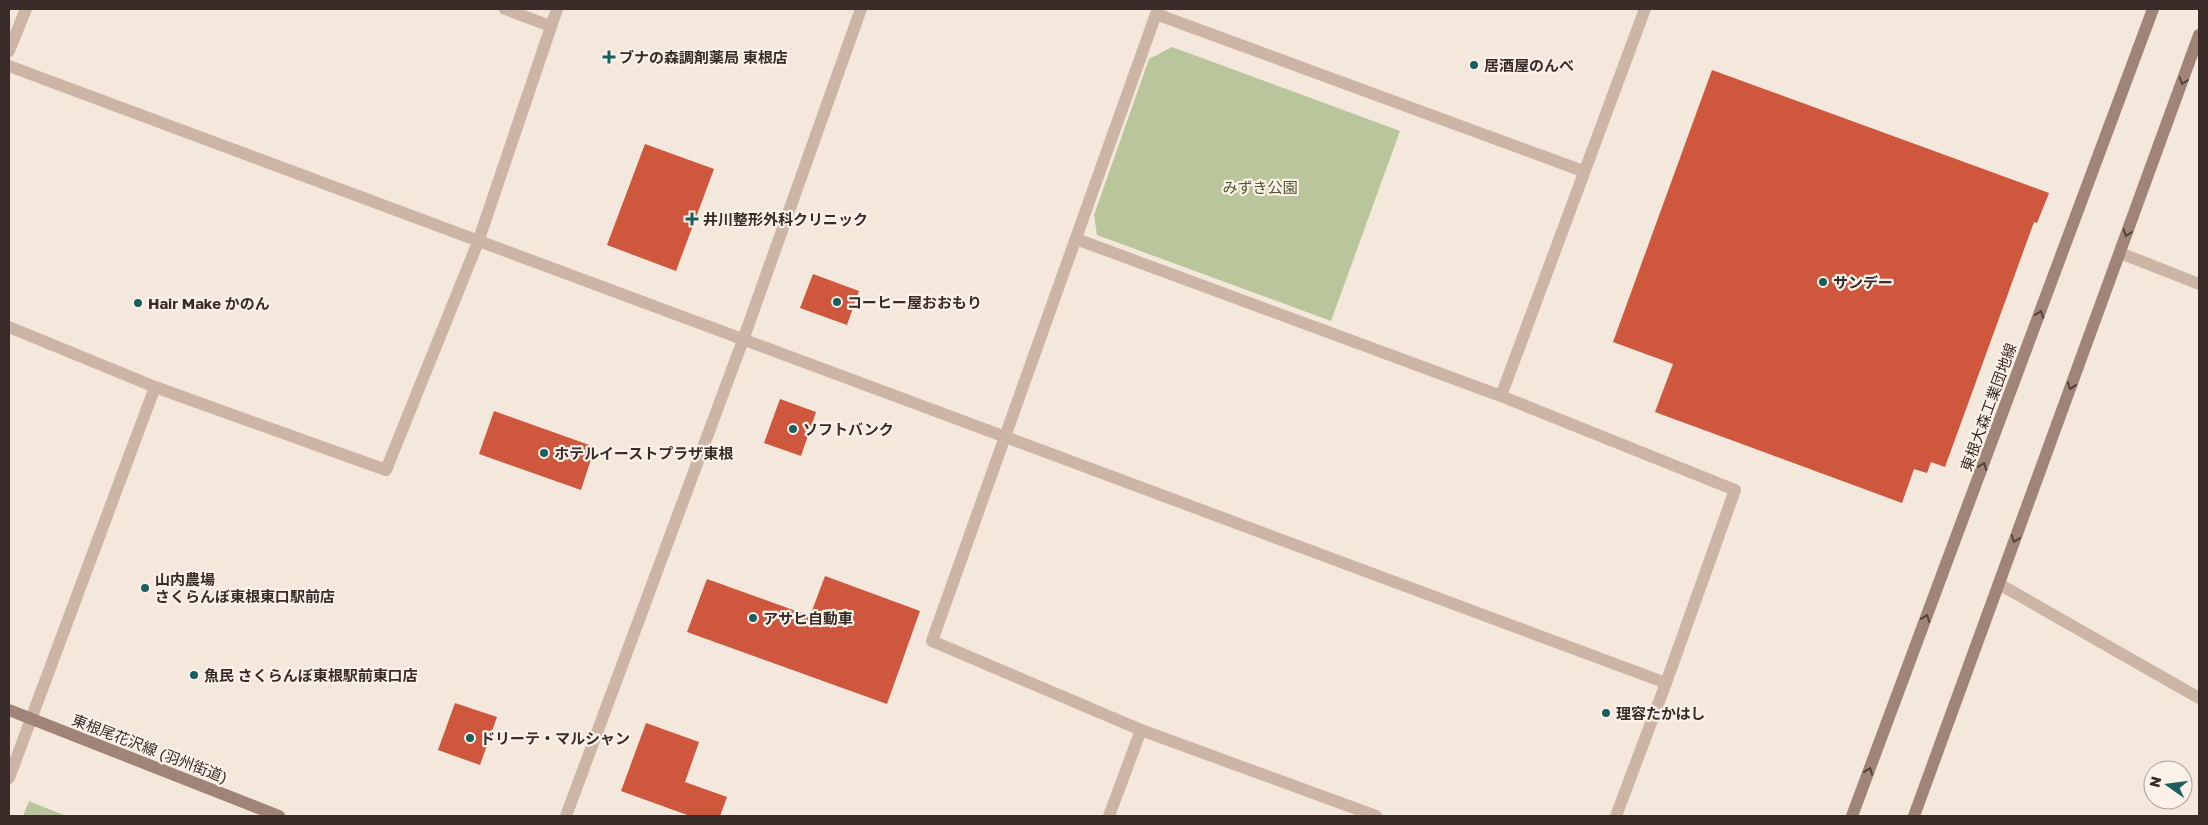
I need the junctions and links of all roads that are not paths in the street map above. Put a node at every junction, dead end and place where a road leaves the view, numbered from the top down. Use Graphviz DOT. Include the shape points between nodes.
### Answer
graph roads {
  1 [pos="26,9"];
  2 [pos="505,9"];
  3 [pos="556,9"];
  4 [pos="861,9"];
  5 [pos="1645,9"];
  6 [pos="2153,9"];
  7 [pos="550,26"];
  8 [pos="2199,35"];
  9 [pos="9,51"];
  10 [pos="9,66"];
  11 [pos="1583,171"];
  12 [pos="1076,239"];
  13 [pos="478,242"];
  14 [pos="2120,253"];
  15 [pos="2199,284"];
  16 [pos="9,328"];
  17 [pos="743,340"];
  18 [pos="154,387"];
  19 [pos="1501,396"];
  20 [pos="1006,436"];
  21 [pos="1998,584"];
  22 [pos="1666,683"];
  23 [pos="2199,698"];
  24 [pos="9,710"];
  25 [pos="32,719"];
  26 [pos="1141,730"];
  27 [pos="9,778"];
  28 [pos="279,816"];
  29 [pos="566,816"];
  30 [pos="1109,816"];
  31 [pos="1376,816"];
  32 [pos="1616,816"];
  33 [pos="1852,816"];
  34 [pos="1914,816"];
  1 -- 9 [label="street"];
  2 -- 7 [label="street"];
  3 -- 7 [label="street"];
  4 -- 17 [label="street"];
  5 -- 11 [label="street"];
  33 -- 6 [label="main road, 東根大森工業団地線, one-way"];
  7 -- 13 [label="street"];
  8 -- 14 [label="main road, one-way"];
  10 -- 13 [label="street"];
  11 -- 12 [label="street" via="1156,14"];
  11 -- 19 [label="street"];
  12 -- 19 [label="street"];
  12 -- 20 [label="street"];
  13 -- 17 [label="street"];
  13 -- 18 [label="street" via="386,470"];
  14 -- 15 [label="street"];
  14 -- 21 [label="main road, one-way"];
  16 -- 18 [label="street"];
  17 -- 20 [label="street"];
  17 -- 29 [label="street"];
  18 -- 25 [label="street"];
  19 -- 22 [label="street" via="1735,490"];
  20 -- 22 [label="street"];
  20 -- 26 [label="street" via="932,641"];
  21 -- 23 [label="street"];
  21 -- 34 [label="main road"];
  22 -- 32 [label="street"];
  24 -- 25 [label="main road, 東根尾花沢線 (羽州街道)"];
  25 -- 27 [label="street"];
  25 -- 28 [label="main road, 東根尾花沢線 (羽州街道)"];
  26 -- 30 [label="street"];
  26 -- 31 [label="street"];
}
